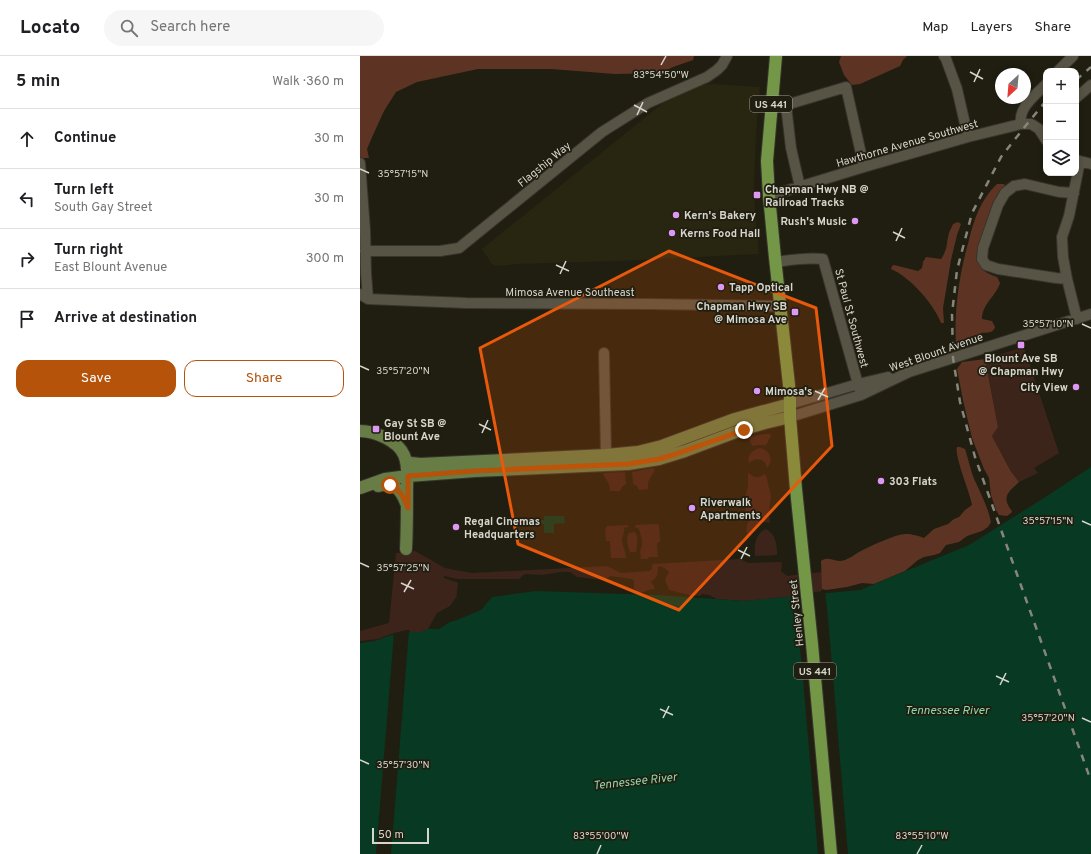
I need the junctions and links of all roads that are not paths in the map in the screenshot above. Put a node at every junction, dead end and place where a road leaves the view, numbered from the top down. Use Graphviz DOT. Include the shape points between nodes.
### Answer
graph roads {
  1 [pos="727,56"];
  2 [pos="776,56"];
  3 [pos="944,56"];
  4 [pos="1073,56"];
  5 [pos="1061,68"];
  6 [pos="1091,85"];
  7 [pos="1043,87"];
  8 [pos="1079,95"];
  9 [pos="1021,124"];
  10 [pos="1042,126"];
  11 [pos="968,137"];
  12 [pos="1079,160"];
  13 [pos="360,163"];
  14 [pos="1091,164"];
  15 [pos="864,167"];
  16 [pos="1076,176"];
  17 [pos="800,187"];
  18 [pos="1074,193"];
  19 [pos="769,196"];
  20 [pos="366,251"];
  21 [pos="775,262"];
  22 [pos="363,271"];
  23 [pos="1067,279"];
  24 [pos="364,296"];
  25 [pos="780,306"];
  26 [pos="1091,314"];
  27 [pos="1077,319"];
  28 [pos="604,353"];
  29 [pos="909,372"];
  30 [pos="858,384"];
  31 [pos="861,395"];
  32 [pos="790,404"];
  33 [pos="790,417"];
  34 [pos="360,431"];
  35 [pos="657,453"];
  36 [pos="606,460"];
  37 [pos="406,461"];
  38 [pos="475,466"];
  39 [pos="408,476"];
  40 [pos="360,488"];
  41 [pos="360,491"];
  42 [pos="408,508"];
  43 [pos="406,550"];
  44 [pos="831,854"];
  1 -- 20 [label="street, Flagship Way" via="722,65 706,77 648,103 602,132 459,248 440,251"];
  2 -- 19 [label="highway, US 441" via="767,161"];
  3 -- 11 [label="street" via="958,89"];
  4 -- 5 [label="street"];
  6 -- 8 [label="street"];
  7 -- 9 [label="street" via="1024,107"];
  9 -- 10 [label="street"];
  9 -- 11 [label="street, Hawthorne Avenue Southwest"];
  11 -- 15 [label="street, Hawthorne Avenue Southwest"];
  12 -- 14 [label="street"];
  13 -- 20 [label="street"];
  15 -- 17 [label="street, Hawthorne Avenue Southwest"];
  15 -- 17 [label="street" via="846,87 786,105 791,148"];
  16 -- 18 [label="street"];
  17 -- 19 [label="street, Hawthorne Avenue Southwest"];
  18 -- 23 [label="street" via="1062,237"];
  18 -- 23 [label="street" via="1025,184 1014,186 1005,193 998,205 982,259 986,264 998,269"];
  19 -- 21 [label="highway, US 441"];
  20 -- 22 [label="street"];
  21 -- 25 [label="highway, US 441"];
  21 -- 30 [label="street, St Paul St Southwest" via="823,259"];
  22 -- 24 [label="street"];
  23 -- 27 [label="street"];
  24 -- 25 [label="street, Mimosa Avenue Southeast" via="466,303"];
  25 -- 32 [label="highway, US 441"];
  26 -- 27 [label="street, West Blount Avenue"];
  27 -- 29 [label="street, West Blount Avenue"];
  28 -- 36 [label="street"];
  29 -- 30 [label="street"];
  29 -- 31 [label="street, West Blount Avenue"];
  30 -- 31 [label="street"];
  30 -- 32 [label="street"];
  31 -- 33 [label="street, West Blount Avenue"];
  32 -- 33 [label="highway, US 441"];
  32 -- 35 [label="main road" via="735,419"];
  33 -- 35 [label="main road" via="751,427 685,451"];
  33 -- 44 [label="highway, Henley Street / US 441"];
  34 -- 37 [label="main road" via="388,439 399,447"];
  35 -- 36 [label="main road" via="628,464"];
  36 -- 38 [label="main road"];
  37 -- 38 [label="main road" via="411,464"];
  37 -- 39 [label="main road"];
  38 -- 39 [label="main road"];
  39 -- 40 [label="main road" via="385,479"];
  39 -- 42 [label="main road"];
  41 -- 42 [label="main road" via="390,485 400,491"];
  42 -- 43 [label="main road"];
}
